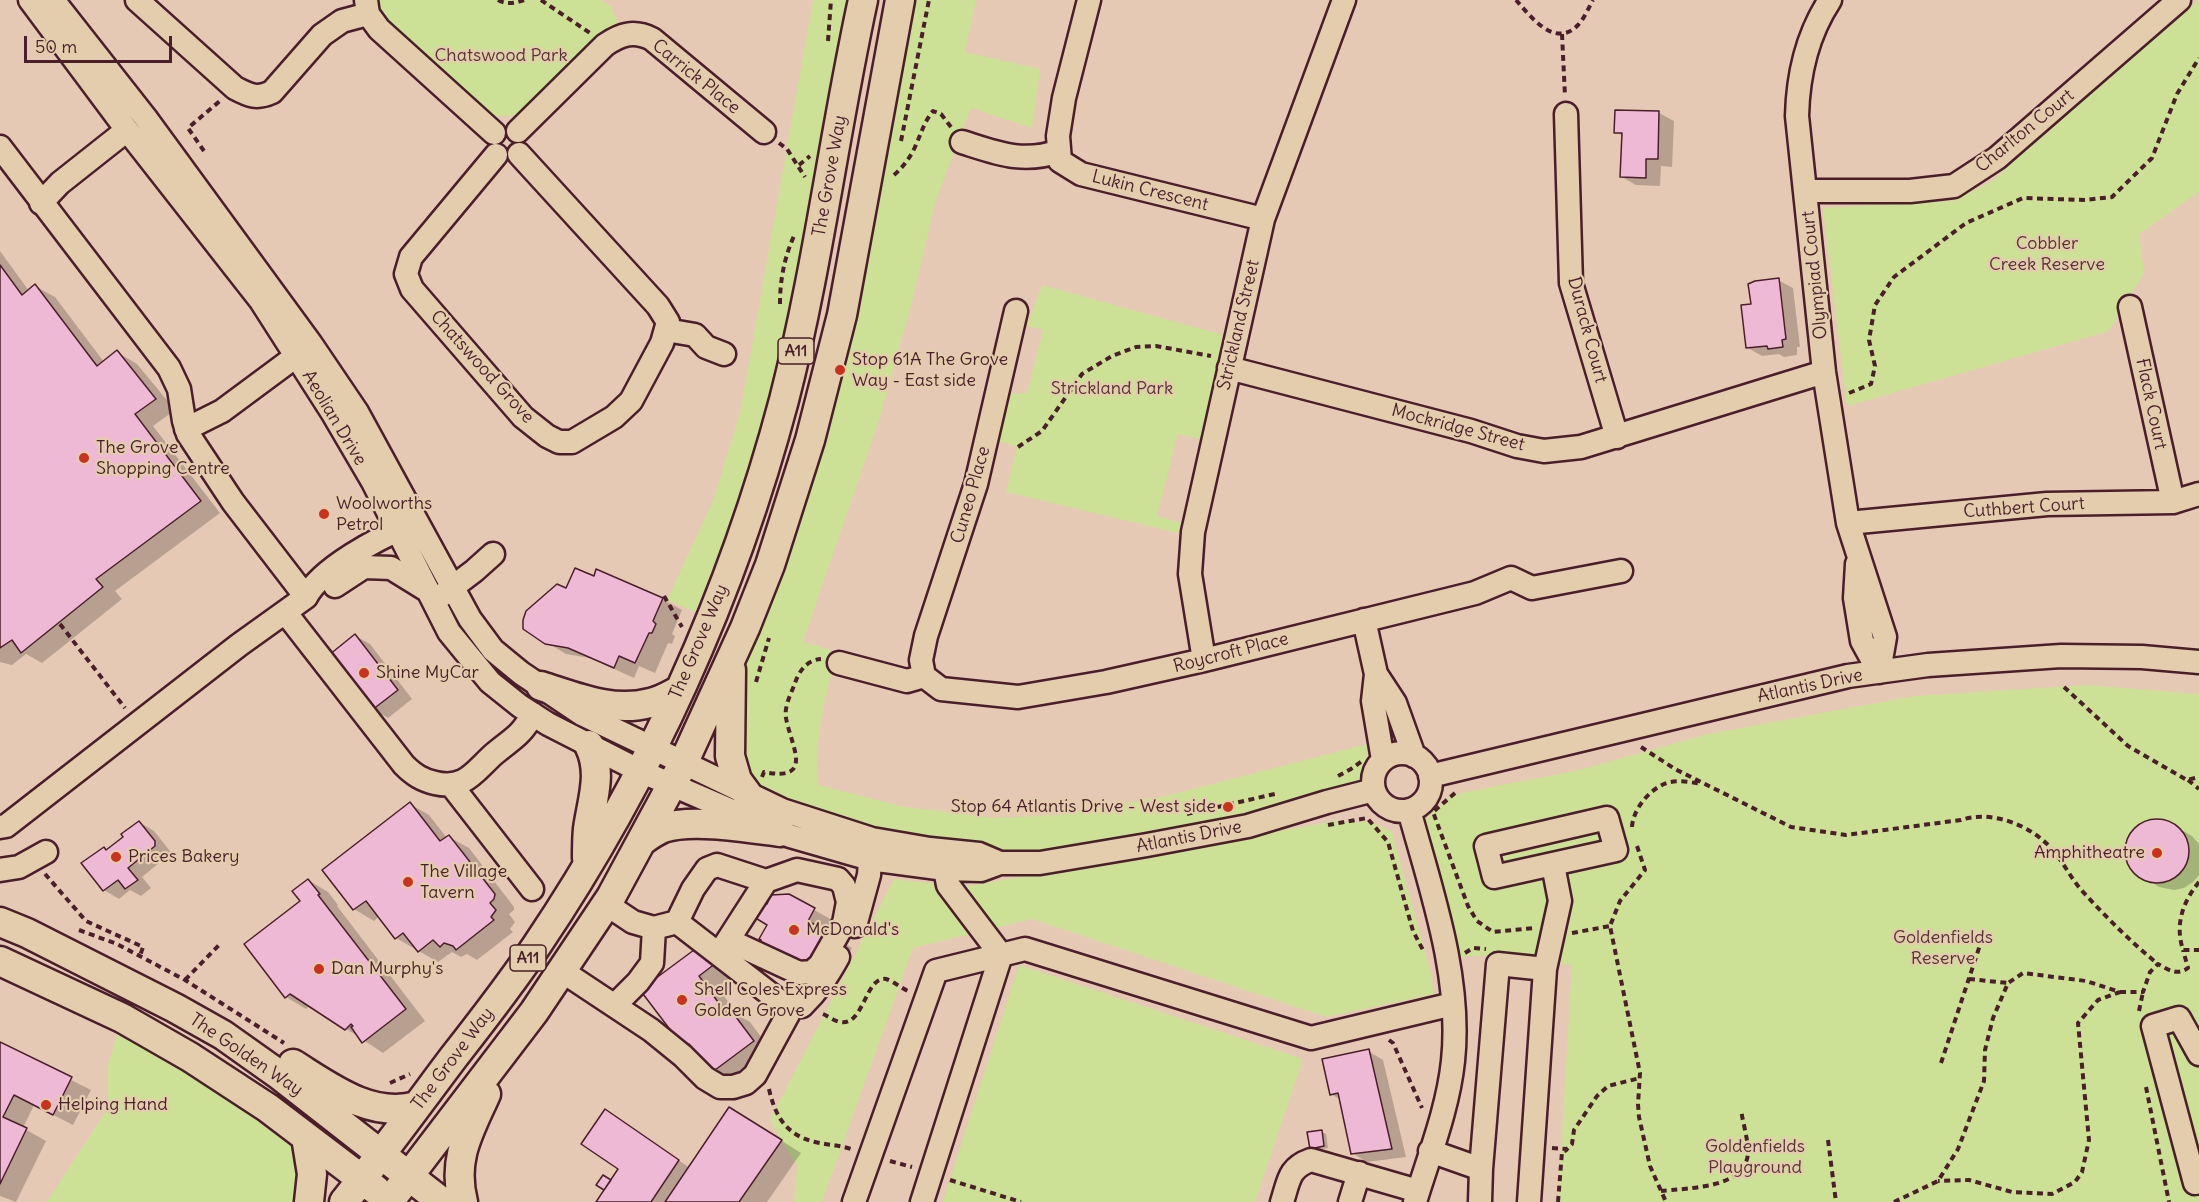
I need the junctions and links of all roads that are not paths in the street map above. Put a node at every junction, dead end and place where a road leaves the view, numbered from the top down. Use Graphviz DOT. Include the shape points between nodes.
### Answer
graph roads {
  1 [pos="30,0"];
  2 [pos="53,0"];
  3 [pos="137,0"];
  4 [pos="863,0"];
  5 [pos="900,0"];
  6 [pos="1089,0"];
  7 [pos="1344,0"];
  8 [pos="1830,0"];
  9 [pos="2179,0"];
  10 [pos="367,7"];
  11 [pos="1566,114"];
  12 [pos="127,130"];
  13 [pos="518,131"];
  14 [pos="764,132"];
  15 [pos="962,142"];
  16 [pos="495,144"];
  17 [pos="0,147"];
  18 [pos="1059,151"];
  19 [pos="519,154"];
  20 [pos="1806,191"];
  21 [pos="41,203"];
  22 [pos="1263,219"];
  23 [pos="2130,307"];
  24 [pos="1016,311"];
  25 [pos="666,330"];
  26 [pos="304,350"];
  27 [pos="724,354"];
  28 [pos="1224,363"];
  29 [pos="1824,372"];
  30 [pos="186,429"];
  31 [pos="1617,436"];
  32 [pos="2199,494"];
  33 [pos="2173,502"];
  34 [pos="418,521"];
  35 [pos="1848,523"];
  36 [pos="397,530"];
  37 [pos="493,554"];
  38 [pos="1621,571"];
  39 [pos="453,587"];
  40 [pos="430,596"];
  41 [pos="306,597"];
  42 [pos="285,612"];
  43 [pos="1364,620"];
  44 [pos="731,659"];
  45 [pos="1204,660"];
  46 [pos="2199,662"];
  47 [pos="839,663"];
  48 [pos="1879,672"];
  49 [pos="1376,674"];
  50 [pos="924,676"];
  51 [pos="541,686"];
  52 [pos="680,690"];
  53 [pos="533,714"];
  54 [pos="589,746"];
  55 [pos="1414,756"];
  56 [pos="646,760"];
  57 [pos="1383,760"];
  58 [pos="678,774"];
  59 [pos="1430,776"];
  60 [pos="452,786"];
  61 [pos="1374,790"];
  62 [pos="756,791"];
  63 [pos="1409,810"];
  64 [pos="0,827"];
  65 [pos="780,832"];
  66 [pos="643,840"];
  67 [pos="871,849"];
  68 [pos="40,856"];
  69 [pos="1000,863"];
  70 [pos="1553,865"];
  71 [pos="586,866"];
  72 [pos="945,869"];
  73 [pos="0,870"];
  74 [pos="775,878"];
  75 [pos="532,889"];
  76 [pos="606,904"];
  77 [pos="0,922"];
  78 [pos="677,922"];
  79 [pos="654,928"];
  80 [pos="732,949"];
  81 [pos="1001,955"];
  82 [pos="0,961"];
  83 [pos="1545,969"];
  84 [pos="562,971"];
  85 [pos="1453,1004"];
  86 [pos="615,1005"];
  87 [pos="792,1007"];
  88 [pos="175,1008"];
  89 [pos="505,1052"];
  90 [pos="2199,1054"];
  91 [pos="417,1106"];
  92 [pos="306,1137"];
  93 [pos="1430,1151"];
  94 [pos="381,1154"];
  95 [pos="1481,1169"];
  96 [pos="1359,1173"];
  97 [pos="409,1176"];
  98 [pos="362,1180"];
  99 [pos="2199,1181"];
  100 [pos="1416,1197"];
  101 [pos="309,1202"];
  102 [pos="345,1202"];
  103 [pos="390,1202"];
  104 [pos="442,1202"];
  105 [pos="463,1202"];
  106 [pos="854,1202"];
  107 [pos="922,1202"];
  108 [pos="1282,1202"];
  109 [pos="1350,1202"];
  110 [pos="1480,1202"];
  111 [pos="1529,1202"];
  1 -- 12 [label="street, Aeolian Drive"];
  2 -- 26 [label="street, Aeolian Drive" via="145,117"];
  3 -- 10 [label="street" via="235,88 261,97 273,92 322,35"];
  4 -- 52 [label="main road, The Grove Way / A11" via="815,261 783,402 738,548"];
  5 -- 44 [label="main road, The Grove Way / A11" via="842,315 823,390 770,565"];
  6 -- 18 [label="street" via="1064,98"];
  7 -- 22 [label="street, Strickland Street"];
  8 -- 20 [label="street, Olympiad Court" via="1806,52 1798,91"];
  9 -- 20 [label="street, Charlton Court" via="1997,158 1954,186 1910,191"];
  10 -- 16 [label="street" via="379,30"];
  11 -- 31 [label="street, Durack Court" via="1571,283"];
  12 -- 21 [label="street"];
  12 -- 26 [label="street, Aeolian Drive"];
  13 -- 14 [label="street, Carrick Place" via="605,45 628,33 652,39"];
  13 -- 16 [label="street" via="508,126 500,128"];
  13 -- 19 [label="street" via="523,142"];
  15 -- 18 [label="street" via="1028,159"];
  16 -- 19 [label="street" via="508,159"];
  16 -- 25 [label="street, Chatswood Grove" via="411,257 405,274 412,289 523,417 547,436 559,442 572,442 614,417 631,401"];
  17 -- 21 [label="street"];
  18 -- 22 [label="street, Lukin Crescent" via="1060,161 1081,174"];
  19 -- 25 [label="street" via="658,306 668,322"];
  20 -- 29 [label="street, Olympiad Court"];
  21 -- 30 [label="street" via="169,368 179,389"];
  22 -- 28 [label="street, Strickland Street"];
  23 -- 33 [label="street, Flack Court"];
  24 -- 50 [label="street, Cuneo Place" via="976,484 926,636 921,660"];
  25 -- 27 [label="street" via="695,335 706,347"];
  26 -- 30 [label="street" via="222,411"];
  26 -- 34 [label="street, Aeolian Drive" via="357,412"];
  26 -- 36 [label="street, Aeolian Drive" via="332,412"];
  28 -- 31 [label="street, Mockridge Street" via="1517,446 1544,451 1581,447"];
  28 -- 45 [label="street, Strickland Street" via="1191,553 1190,574"];
  29 -- 31 [label="street, Mockridge Street"];
  29 -- 35 [label="street, Olympiad Court"];
  30 -- 41 [label="street" via="232,501"];
  32 -- 33 [label="street, Cuthbert Court"];
  33 -- 35 [label="street, Cuthbert Court" via="2047,504"];
  34 -- 36 [label="street"];
  34 -- 39 [label="street, Aeolian Drive"];
  35 -- 48 [label="street, Olympiad Court" via="1885,637"];
  36 -- 40 [label="street, Aeolian Drive"];
  36 -- 41 [label="street" via="353,555 312,586"];
  37 -- 39 [label="street"];
  38 -- 43 [label="street, Roycroft Place" via="1532,588 1511,578 1475,593"];
  39 -- 40 [label="street"];
  39 -- 51 [label="street, Aeolian Drive" via="493,650"];
  40 -- 41 [label="street" via="391,568 364,567 318,596"];
  40 -- 53 [label="street, Aeolian Drive" via="449,632 490,682"];
  41 -- 42 [label="street"];
  42 -- 60 [label="street" via="408,770 425,781"];
  42 -- 64 [label="street"];
  43 -- 45 [label="street, Roycroft Place"];
  43 -- 49 [label="street"];
  44 -- 58 [label="main road, The Grove Way / A11"];
  44 -- 62 [label="main road" via="730,756 737,780"];
  45 -- 50 [label="street, Roycroft Place" via="1018,697 941,689"];
  46 -- 48 [label="street, Atlantis Drive" via="2061,656"];
  47 -- 50 [label="street" via="907,681"];
  48 -- 59 [label="street, Atlantis Drive" via="1848,676"];
  49 -- 55 [label="street" via="1395,703"];
  49 -- 57 [label="street" via="1372,701"];
  51 -- 52 [label="main road" via="591,702 625,707 649,704"];
  51 -- 56 [label="street, Aeolian Drive"];
  52 -- 56 [label="main road, The Grove Way / A11"];
  53 -- 54 [label="street, Aeolian Drive"];
  53 -- 60 [label="street" via="519,736"];
  54 -- 56 [label="street, Aeolian Drive"];
  54 -- 71 [label="main road" via="597,767 597,782"];
  55 -- 57 [label="street" via="1405,753"];
  55 -- 59 [label="street" via="1425,764"];
  56 -- 58 [label="street, Aeolian Drive"];
  56 -- 71 [label="main road, The Grove Way / A11"];
  57 -- 61 [label="street" via="1375,771"];
  58 -- 62 [label="street, Atlantis Drive"];
  58 -- 65 [label="street, Atlantis Drive"];
  58 -- 66 [label="main road, The Grove Way / A11"];
  59 -- 63 [label="street" via="1427,797"];
  60 -- 75 [label="street"];
  61 -- 63 [label="street" via="1389,808"];
  61 -- 69 [label="street, Atlantis Drive" via="1248,825 1169,841 1040,863"];
  62 -- 67 [label="street, Atlantis Drive" via="782,810"];
  63 -- 85 [label="street" via="1443,939"];
  65 -- 66 [label="main road" via="678,825 665,827"];
  65 -- 67 [label="street, Atlantis Drive"];
  66 -- 76 [label="main road, The Grove Way / A11"];
  67 -- 69 [label="street, Atlantis Drive" via="979,854"];
  67 -- 72 [label="street, Atlantis Drive"];
  67 -- 87 [label="street" via="867,884 854,927 822,985 802,1006"];
  68 -- 73 [label="street" via="19,867"];
  69 -- 72 [label="street, Atlantis Drive" via="981,870"];
  70 -- 70 [label="street" via="1494,877 1486,846 1607,818 1616,850"];
  70 -- 83 [label="street" via="1560,900"];
  71 -- 91 [label="main road, The Grove Way / A11" via="526,961"];
  72 -- 81 [label="street" via="948,885"];
  74 -- 78 [label="street" via="717,866 707,869"];
  74 -- 80 [label="street"];
  74 -- 80 [label="street" via="797,870 838,879 844,886 848,902 844,923 820,965 812,972 799,973"];
  76 -- 79 [label="street" via="633,922"];
  76 -- 84 [label="main road, The Grove Way / A11"];
  77 -- 88 [label="main road, The Golden Way"];
  78 -- 79 [label="street"];
  78 -- 80 [label="street"];
  79 -- 86 [label="street" via="652,963"];
  80 -- 87 [label="street" via="787,1007"];
  81 -- 85 [label="street" via="1025,950 1311,1038"];
  81 -- 106 [label="street" via="936,970"];
  81 -- 107 [label="street"];
  82 -- 92 [label="main road, The Golden Way" via="122,1018 190,1056"];
  83 -- 95 [label="street" via="1497,964"];
  83 -- 111 [label="street"];
  84 -- 86 [label="street"];
  84 -- 89 [label="main road, The Grove Way / A11"];
  85 -- 93 [label="street" via="1453,1060 1448,1094"];
  86 -- 87 [label="street" via="720,1087 746,1083 755,1075"];
  88 -- 91 [label="main road" via="253,1038 336,1092 388,1109"];
  88 -- 94 [label="main road, The Golden Way" via="254,1056"];
  89 -- 97 [label="main road, The Grove Way / A11"];
  89 -- 105 [label="main road" via="460,1153"];
  90 -- 99 [label="street" via="2179,1018 2153,1026 2195,1183"];
  91 -- 94 [label="main road, The Grove Way / A11"];
  92 -- 98 [label="main road, The Golden Way"];
  92 -- 101 [label="main road" via="311,1163"];
  93 -- 95 [label="street"];
  93 -- 100 [label="street"];
  94 -- 97 [label="main road, The Golden Way"];
  94 -- 98 [label="main road, The Grove Way / A11"];
  95 -- 110 [label="street"];
  96 -- 100 [label="street"];
  96 -- 108 [label="street" via="1311,1160 1300,1164 1292,1172"];
  96 -- 109 [label="street"];
  97 -- 103 [label="main road, The Grove Way / A11"];
  97 -- 104 [label="main road, The Golden Way"];
  98 -- 102 [label="main road, The Grove Way / A11"];
  98 -- 103 [label="main road, The Golden Way"];
}
